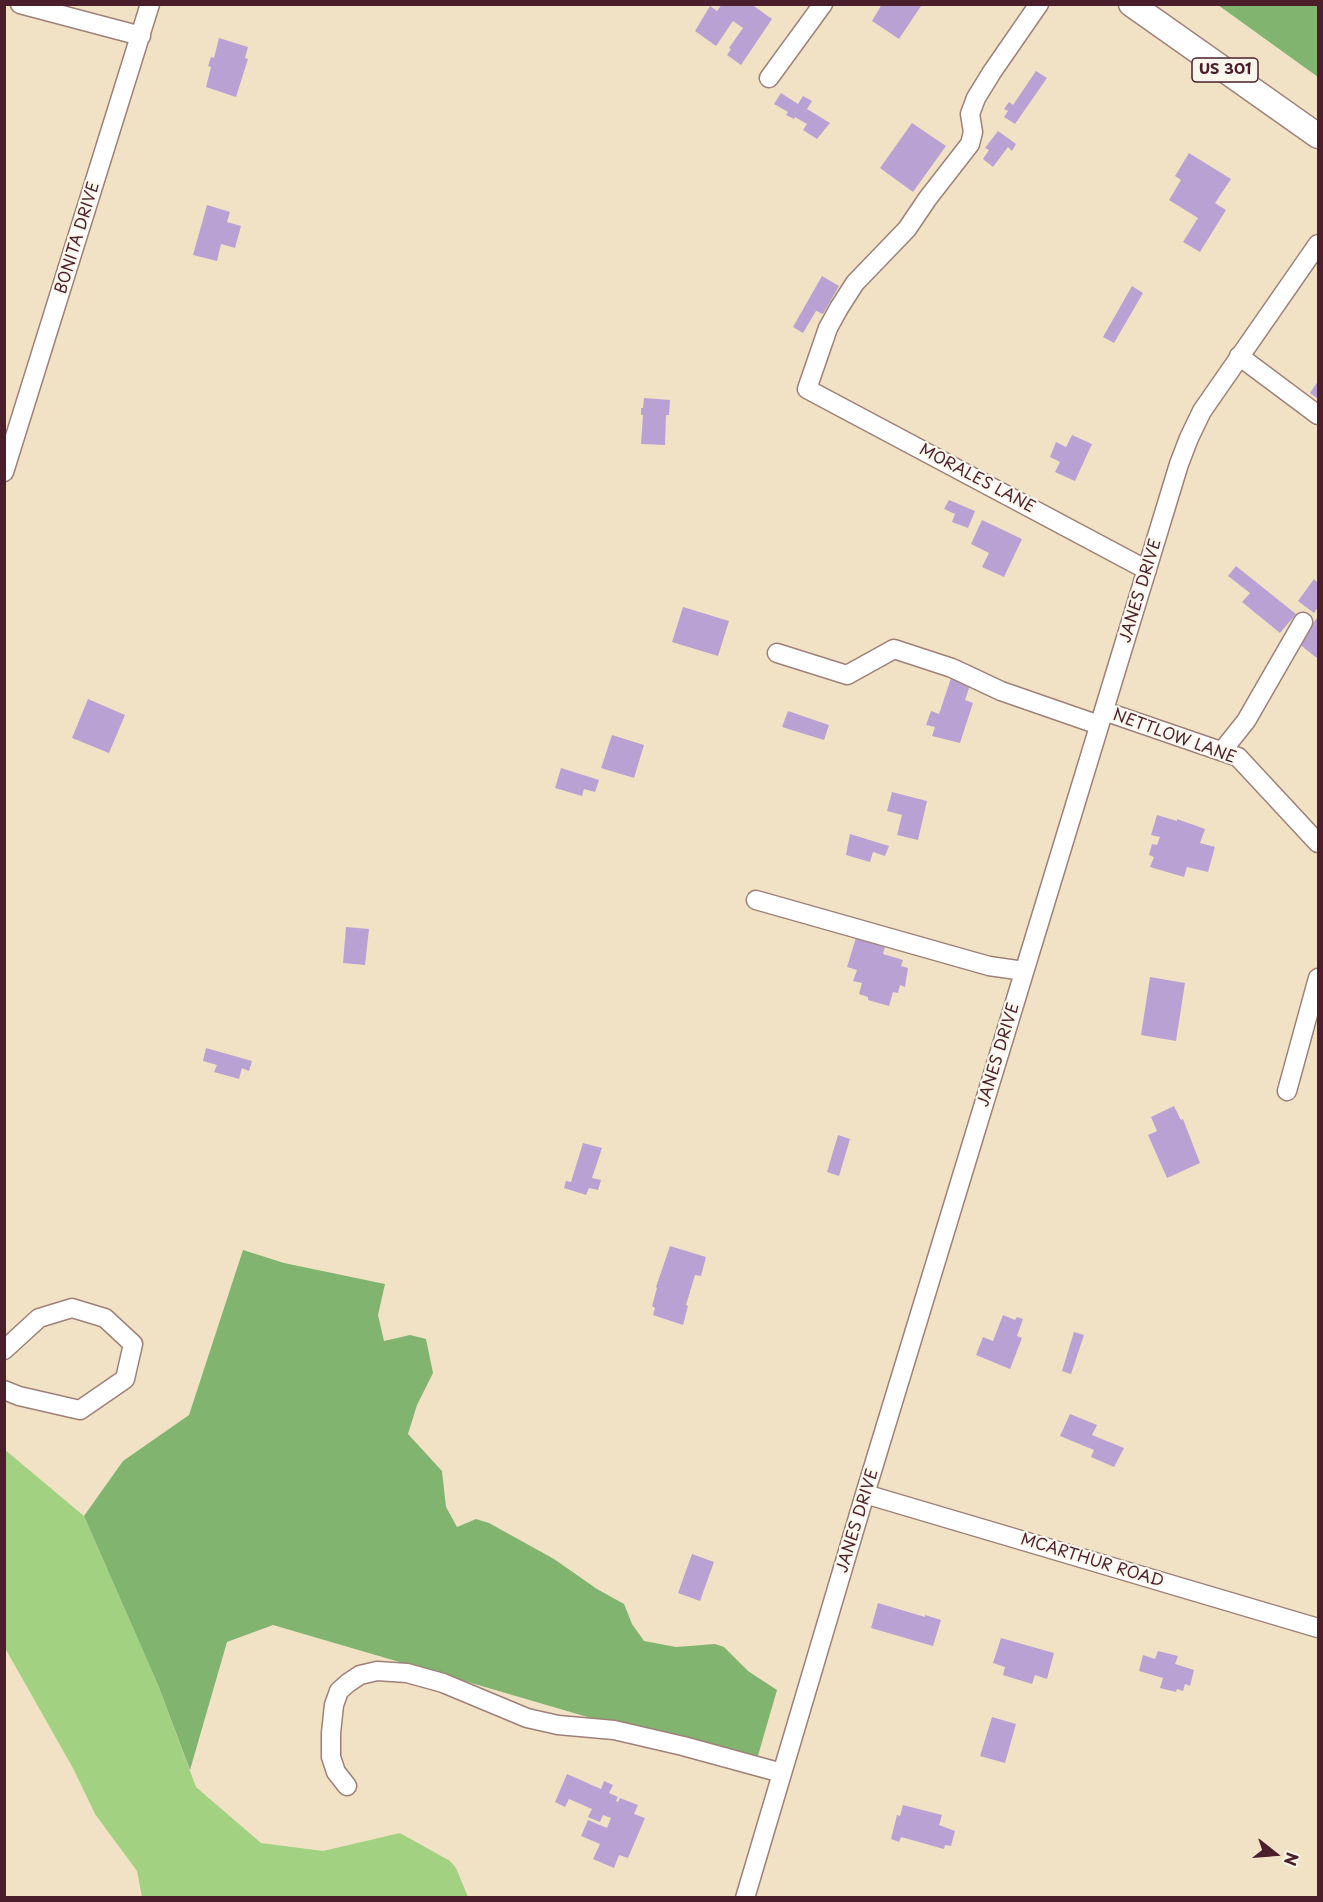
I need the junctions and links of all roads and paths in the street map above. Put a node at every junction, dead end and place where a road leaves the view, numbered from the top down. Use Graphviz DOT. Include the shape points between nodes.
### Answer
graph roads {
  1 [pos="20,4"];
  2 [pos="150,4"];
  3 [pos="823,4"];
  4 [pos="1039,4"];
  5 [pos="1131,4"];
  6 [pos="141,36"];
  7 [pos="769,78"];
  8 [pos="1318,136"];
  9 [pos="1318,244"];
  10 [pos="1239,356"];
  11 [pos="1318,415"];
  12 [pos="4,472"];
  13 [pos="1147,570"];
  14 [pos="1303,622"];
  15 [pos="777,653"];
  16 [pos="1101,718"];
  17 [pos="1222,751"];
  18 [pos="1318,843"];
  19 [pos="756,900"];
  20 [pos="1024,971"];
  21 [pos="1318,978"];
  22 [pos="1287,1091"];
  23 [pos="4,1350"];
  24 [pos="4,1390"];
  25 [pos="866,1494"];
  26 [pos="1318,1628"];
  27 [pos="782,1773"];
  28 [pos="347,1786"];
  29 [pos="745,1898"];
  1 -- 6 [label="street"];
  2 -- 6 [label="street, BONITA DRIVE"];
  3 -- 7 [label="street"];
  4 -- 13 [label="street, MORALES LANE" via="976,98 970,114 970,144 907,229 855,283 839,308 807,389"];
  5 -- 8 [label="main road, US 301"];
  6 -- 12 [label="street, BONITA DRIVE"];
  9 -- 10 [label="street, JANES DRIVE"];
  10 -- 11 [label="street"];
  10 -- 13 [label="street, JANES DRIVE" via="1189,438"];
  13 -- 16 [label="street, JANES DRIVE"];
  14 -- 17 [label="street" via="1246,721"];
  15 -- 16 [label="street, NETTLOW LANE" via="847,675 894,650 952,668 1001,691"];
  16 -- 17 [label="street, NETTLOW LANE"];
  16 -- 20 [label="street, JANES DRIVE"];
  17 -- 18 [label="street, NETTLOW LANE" via="1238,757"];
  19 -- 20 [label="street" via="989,966"];
  20 -- 25 [label="street, JANES DRIVE"];
  21 -- 22 [label="street"];
  23 -- 24 [label="street" via="39,1318 72,1308 105,1318 133,1344 125,1379 80,1410"];
  25 -- 26 [label="street, MCARTHUR ROAD"];
  25 -- 27 [label="street, JANES DRIVE"];
  27 -- 28 [label="street" via="614,1730 527,1718 443,1683 407,1673 377,1671 348,1683 339,1691 334,1705 331,1757"];
  27 -- 29 [label="street, JANES DRIVE"];
}
